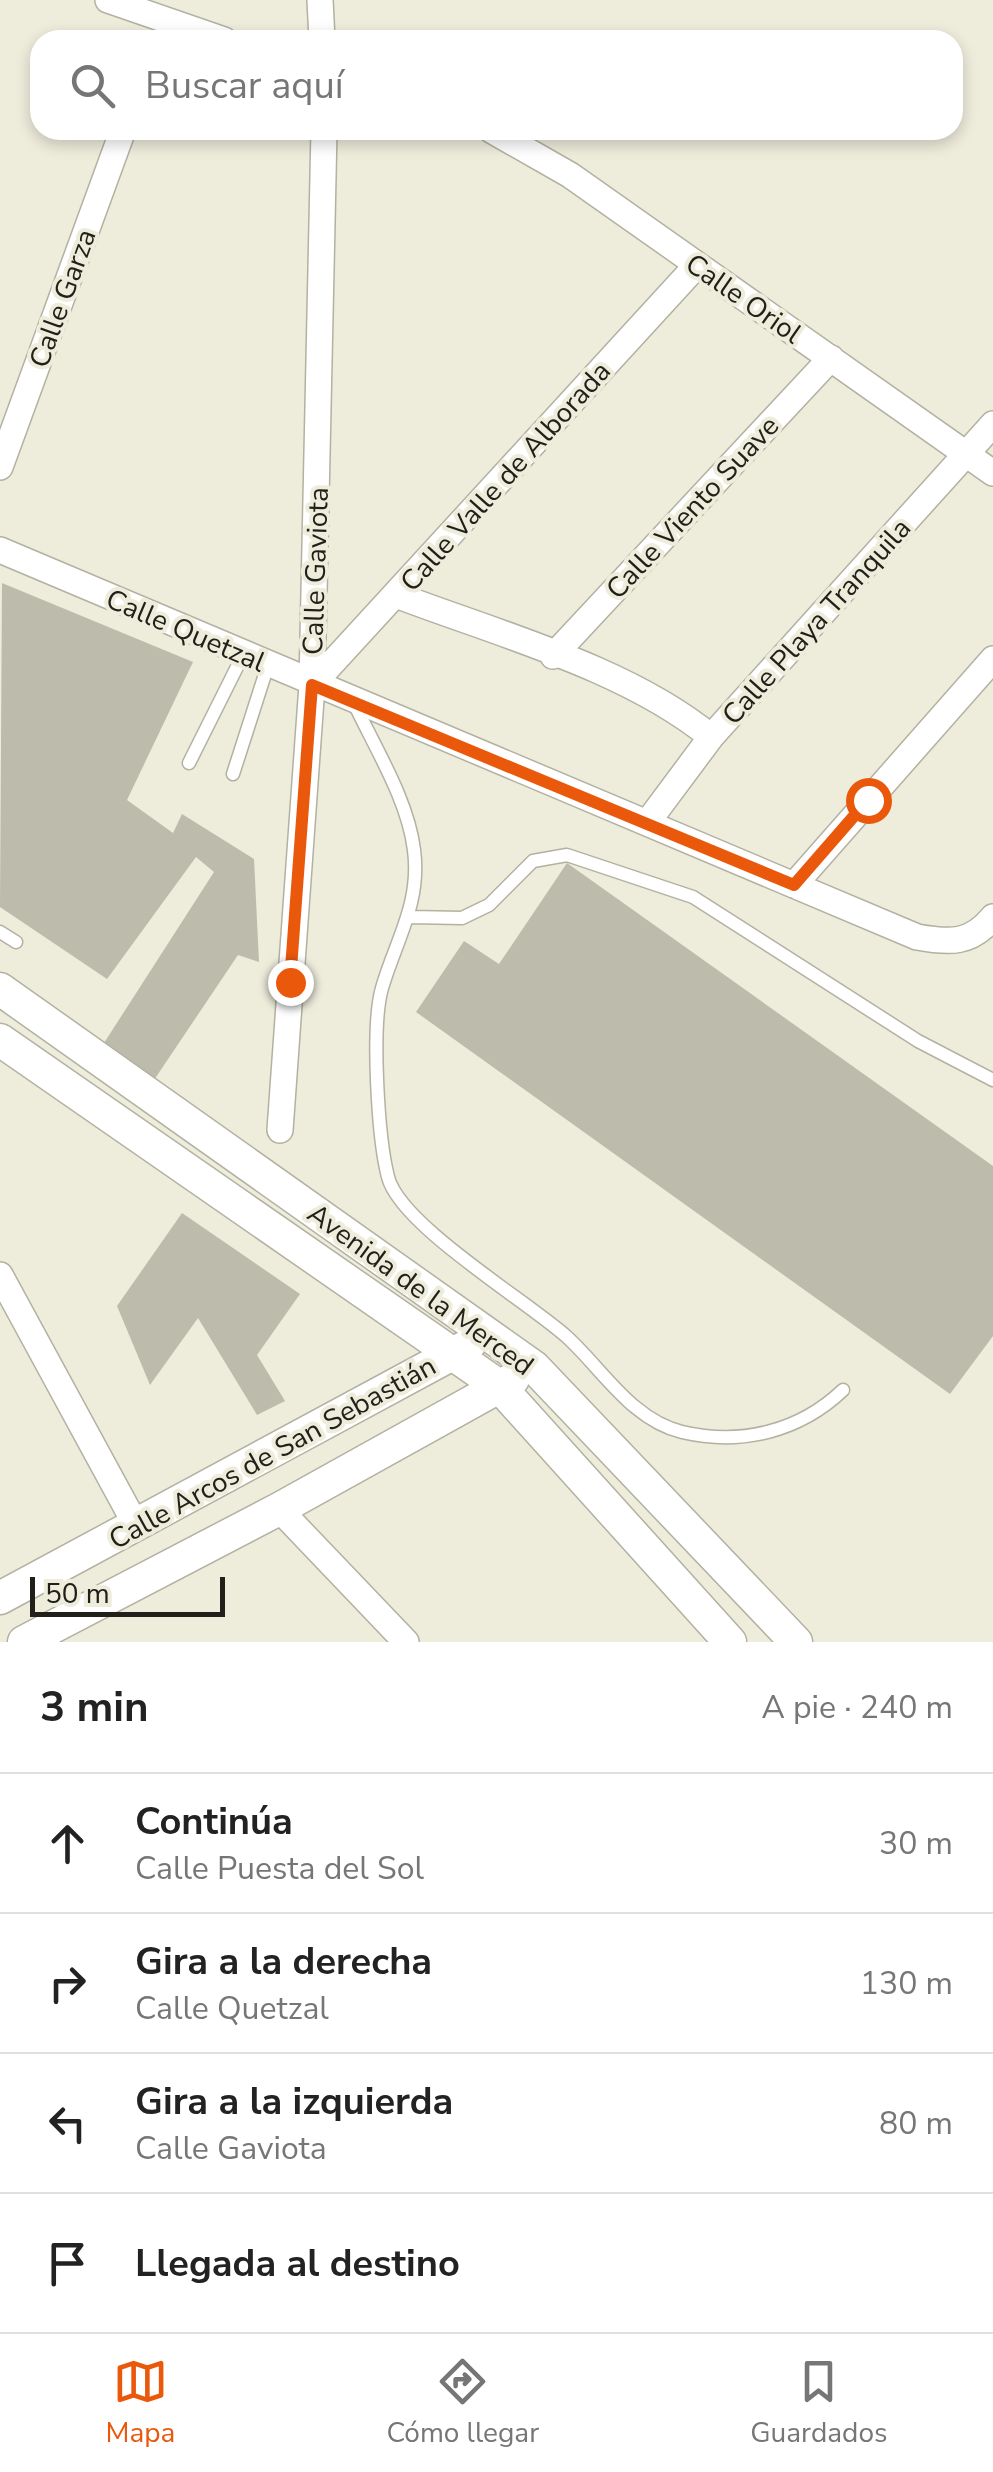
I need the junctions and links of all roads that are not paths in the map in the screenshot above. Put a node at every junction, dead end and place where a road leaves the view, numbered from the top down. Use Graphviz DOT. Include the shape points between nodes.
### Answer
graph roads {
  1 [pos="108,0"];
  2 [pos="320,0"];
  3 [pos="160,30"];
  4 [pos="322,30"];
  5 [pos="119,140"];
  6 [pos="324,140"];
  7 [pos="509,140"];
  8 [pos="697,265"];
  9 [pos="831,358"];
  10 [pos="993,424"];
  11 [pos="966,455"];
  12 [pos="0,467"];
  13 [pos="993,473"];
  14 [pos="0,550"];
  15 [pos="396,595"];
  16 [pos="243,655"];
  17 [pos="552,656"];
  18 [pos="993,660"];
  19 [pos="268,665"];
  20 [pos="312,685"];
  21 [pos="354,702"];
  22 [pos="711,736"];
  23 [pos="190,763"];
  24 [pos="233,774"];
  25 [pos="647,823"];
  26 [pos="794,885"];
  27 [pos="410,918"];
  28 [pos="988,924"];
  29 [pos="0,932"];
  30 [pos="16,942"];
  31 [pos="0,990"];
  32 [pos="0,1040"];
  33 [pos="993,1080"];
  34 [pos="280,1130"];
  35 [pos="0,1275"];
  36 [pos="490,1332"];
  37 [pos="452,1354"];
  38 [pos="534,1368"];
  39 [pos="499,1386"];
  40 [pos="843,1390"];
  41 [pos="280,1508"];
  42 [pos="138,1527"];
  43 [pos="0,1598"];
  44 [pos="24,1642"];
  45 [pos="406,1642"];
  46 [pos="730,1642"];
  47 [pos="796,1642"];
  1 -- 3 [label="street"];
  2 -- 4 [label="street"];
  5 -- 12 [label="street, Calle Garza"];
  6 -- 20 [label="street, Calle Gaviota"];
  7 -- 8 [label="street, Calle Oriol"];
  8 -- 9 [label="street, Calle Oriol"];
  8 -- 15 [label="street, Calle Valle de Alborada"];
  9 -- 11 [label="street, Calle Oriol"];
  9 -- 17 [label="street, Calle Viento Suave"];
  10 -- 11 [label="street, Calle Playa Tranquila"];
  11 -- 13 [label="street, Calle Oriol"];
  11 -- 22 [label="street, Calle Playa Tranquila"];
  14 -- 16 [label="street, Calle Quetzal"];
  15 -- 17 [label="street"];
  15 -- 20 [label="street, Calle Valle de Alborada"];
  16 -- 19 [label="street, Calle Quetzal"];
  16 -- 23 [label="lane"];
  17 -- 22 [label="street" via="648,692"];
  18 -- 26 [label="street"];
  19 -- 20 [label="street, Calle Quetzal"];
  19 -- 24 [label="lane"];
  20 -- 21 [label="street, Calle Quetzal"];
  20 -- 34 [label="street, Calle Gaviota"];
  21 -- 25 [label="street, Calle Quetzal"];
  21 -- 27 [label="lane" via="408,820 415,880"];
  22 -- 25 [label="street, Calle Playa Tranquila"];
  25 -- 26 [label="street, Calle Quetzal"];
  26 -- 28 [label="street, Calle Quetzal" via="918,937 960,942"];
  27 -- 33 [label="lane" via="462,918 489,905 533,861 567,856 693,897 918,1041"];
  27 -- 40 [label="lane" via="382,988 376,1026 386,1173 398,1198 567,1338 650,1418 678,1432 727,1437 776,1430 812,1416"];
  29 -- 30 [label="lane"];
  31 -- 36 [label="street, Avenida de la Merced"];
  32 -- 37 [label="street, Avenida de la Merced"];
  35 -- 42 [label="street"];
  36 -- 37 [label="street, Calle Arcos de San Sebastián"];
  36 -- 38 [label="street, Avenida de la Merced"];
  37 -- 39 [label="street, Avenida de la Merced"];
  37 -- 42 [label="street, Calle Arcos de San Sebastián"];
  38 -- 39 [label="street, Calle Arcos de San Sebastián"];
  38 -- 47 [label="street, Avenida de la Merced"];
  39 -- 41 [label="street, Calle Arcos de San Sebastián"];
  39 -- 46 [label="street, Avenida de la Merced"];
  41 -- 44 [label="street, Calle Arcos de San Sebastián"];
  41 -- 45 [label="street"];
  42 -- 43 [label="street, Calle Arcos de San Sebastián"];
}
